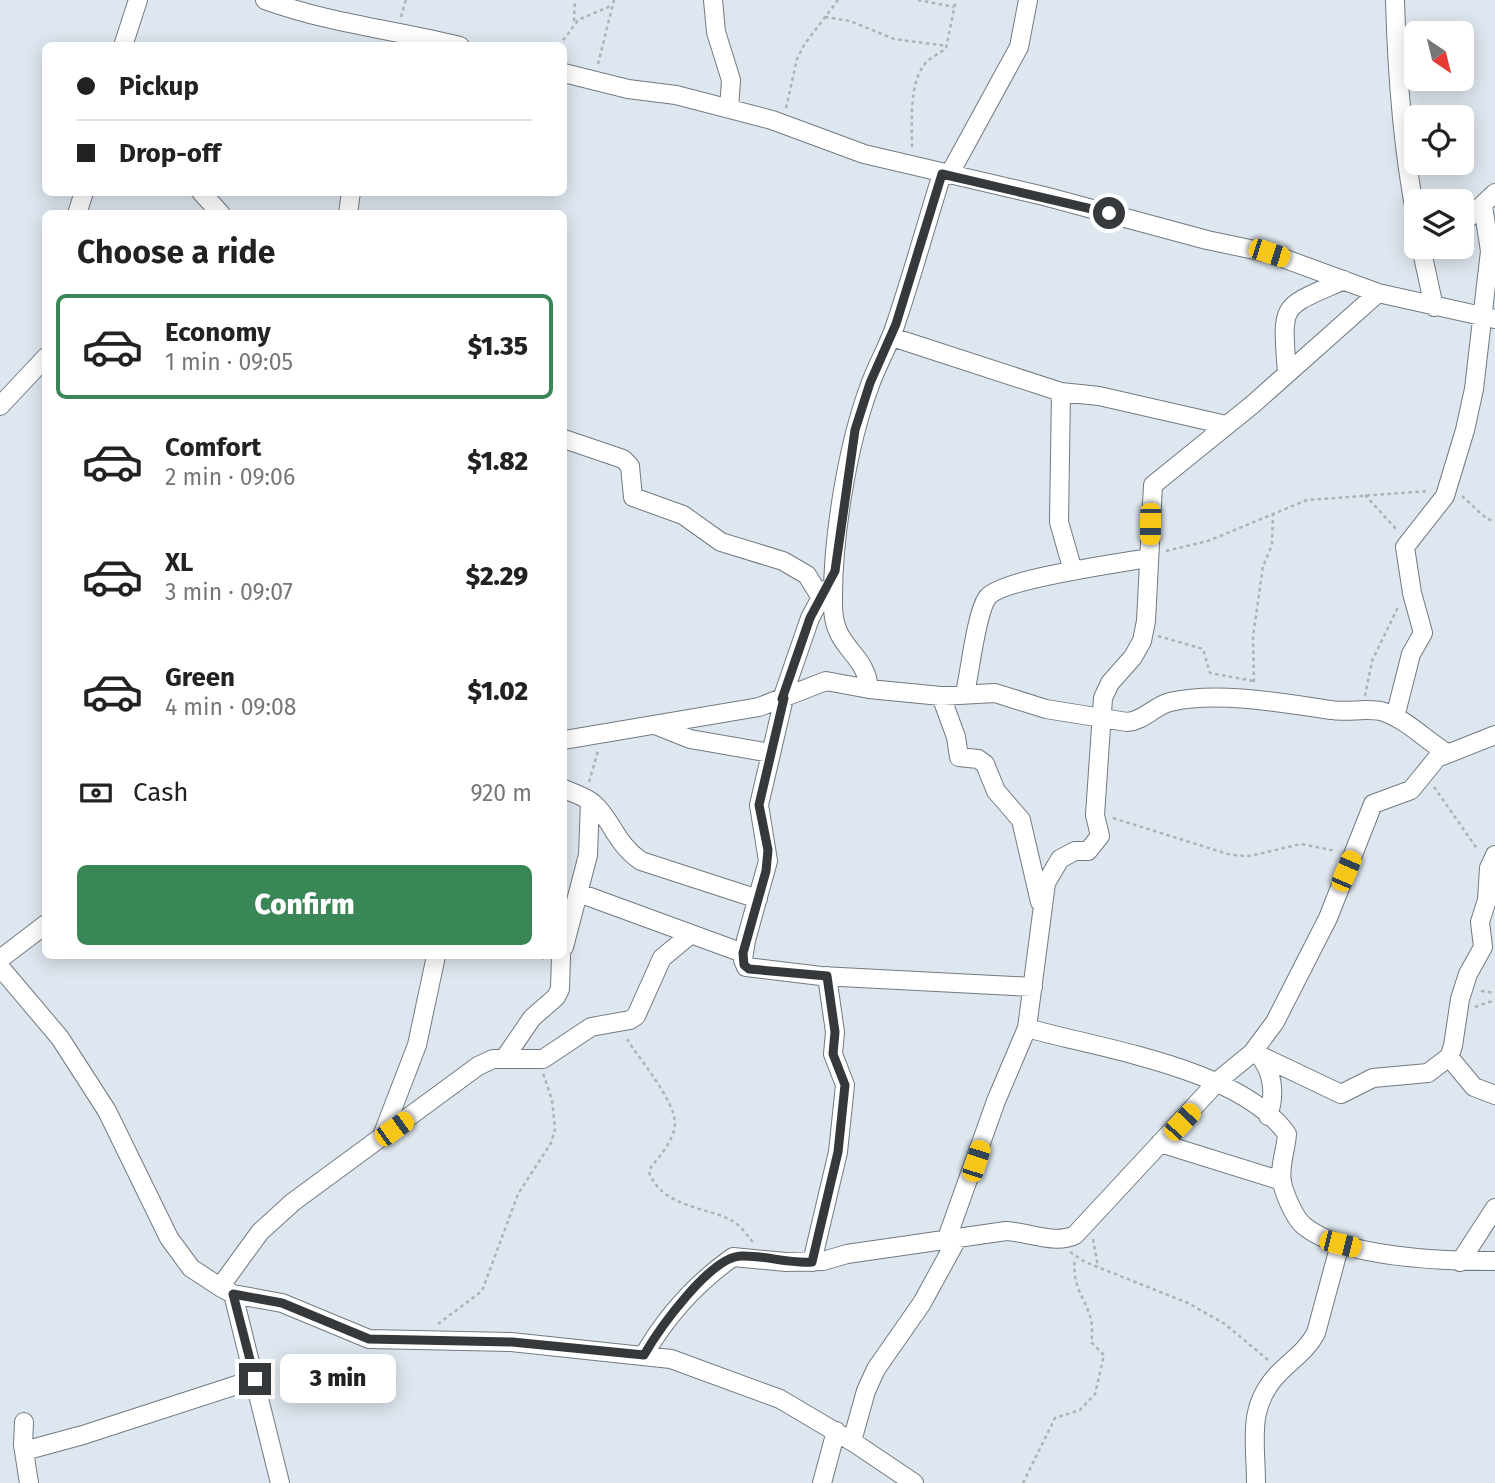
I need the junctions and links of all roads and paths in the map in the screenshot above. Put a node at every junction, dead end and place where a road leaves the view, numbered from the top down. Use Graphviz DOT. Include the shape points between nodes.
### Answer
graph roads {
  1 [pos="138,0"];
  2 [pos="265,0"];
  3 [pos="575,0"];
  4 [pos="713,0"];
  5 [pos="838,0"];
  6 [pos="918,0"];
  7 [pos="956,0"];
  8 [pos="1028,0"];
  9 [pos="1395,0"];
  10 [pos="614,2"];
  11 [pos="954,7"];
  12 [pos="824,17"];
  13 [pos="573,23"];
  14 [pos="379,38"];
  15 [pos="124,42"];
  16 [pos="420,42"];
  17 [pos="561,42"];
  18 [pos="947,46"];
  19 [pos="567,74"];
  20 [pos="594,81"];
  21 [pos="729,109"];
  22 [pos="782,123"];
  23 [pos="912,167"];
  24 [pos="946,175"];
  25 [pos="1410,189"];
  26 [pos="205,196"];
  27 [pos="1489,200"];
  28 [pos="217,210"];
  29 [pos="1474,213"];
  30 [pos="1428,259"];
  31 [pos="1344,280"];
  32 [pos="1378,293"];
  33 [pos="1434,307"];
  34 [pos="1489,318"];
  35 [pos="891,337"];
  36 [pos="42,361"];
  37 [pos="1287,374"];
  38 [pos="1061,393"];
  39 [pos="0,406"];
  40 [pos="1226,425"];
  41 [pos="567,440"];
  42 [pos="1447,490"];
  43 [pos="1364,494"];
  44 [pos="1273,513"];
  45 [pos="1495,521"];
  46 [pos="1407,542"];
  47 [pos="1148,555"];
  48 [pos="835,571"];
  49 [pos="1073,571"];
  50 [pos="1410,587"];
  51 [pos="821,598"];
  52 [pos="1143,633"];
  53 [pos="1254,681"];
  54 [pos="869,689"];
  55 [pos="965,694"];
  56 [pos="941,696"];
  57 [pos="783,699"];
  58 [pos="1255,700"];
  59 [pos="1365,711"];
  60 [pos="1100,716"];
  61 [pos="1395,717"];
  62 [pos="656,725"];
  63 [pos="605,732"];
  64 [pos="1495,736"];
  65 [pos="567,739"];
  66 [pos="770,753"];
  67 [pos="1447,753"];
  68 [pos="1423,774"];
  69 [pos="567,790"];
  70 [pos="587,800"];
  71 [pos="1095,815"];
  72 [pos="1353,855"];
  73 [pos="1492,861"];
  74 [pos="579,893"];
  75 [pos="758,899"];
  76 [pos="1041,904"];
  77 [pos="42,927"];
  78 [pos="691,934"];
  79 [pos="567,936"];
  80 [pos="743,953"];
  81 [pos="0,959"];
  82 [pos="435,959"];
  83 [pos="561,959"];
  84 [pos="0,967"];
  85 [pos="827,976"];
  86 [pos="1033,987"];
  87 [pos="616,1023"];
  88 [pos="1027,1028"];
  89 [pos="1257,1053"];
  90 [pos="1449,1057"];
  91 [pos="504,1059"];
  92 [pos="539,1060"];
  93 [pos="1216,1083"];
  94 [pos="1495,1095"];
  95 [pos="1268,1116"];
  96 [pos="381,1138"];
  97 [pos="1160,1143"];
  98 [pos="1282,1181"];
  99 [pos="1495,1208"];
  100 [pos="1090,1220"];
  101 [pos="952,1240"];
  102 [pos="1061,1241"];
  103 [pos="1340,1244"];
  104 [pos="1075,1258"];
  105 [pos="769,1260"];
  106 [pos="1495,1261"];
  107 [pos="812,1262"];
  108 [pos="1460,1262"];
  109 [pos="1098,1266"];
  110 [pos="226,1290"];
  111 [pos="415,1342"];
  112 [pos="644,1355"];
  113 [pos="1282,1371"];
  114 [pos="255,1379"];
  115 [pos="24,1422"];
  116 [pos="836,1431"];
  117 [pos="852,1441"];
  118 [pos="24,1451"];
  119 [pos="29,1483"];
  120 [pos="280,1483"];
  121 [pos="822,1483"];
  122 [pos="914,1483"];
  123 [pos="1023,1483"];
  124 [pos="1256,1483"];
  1 -- 15 [label="street"];
  2 -- 14 [label="street"];
  3 -- 13 [label="path"];
  4 -- 21 [label="street" via="716,32 731,80"];
  5 -- 12 [label="path"];
  6 -- 11 [label="path"];
  7 -- 11 [label="path"];
  8 -- 24 [label="street" via="1019,47"];
  9 -- 25 [label="street" via="1397,89"];
  10 -- 13 [label="path"];
  10 -- 20 [label="path"];
  11 -- 18 [label="path"];
  12 -- 18 [label="path" via="850,21 894,39"];
  12 -- 22 [label="path" via="797,59"];
  13 -- 17 [label="path"];
  14 -- 16 [label="street"];
  18 -- 23 [label="path" via="919,74 913,107"];
  19 -- 20 [label="street"];
  20 -- 21 [label="street"];
  21 -- 22 [label="street"];
  22 -- 23 [label="street"];
  23 -- 24 [label="street"];
  24 -- 31 [label="street" via="1269,253"];
  24 -- 35 [label="street"];
  26 -- 28 [label="street"];
  27 -- 29 [label="street"];
  27 -- 34 [label="street"];
  30 -- 33 [label="street"];
  31 -- 32 [label="street"];
  31 -- 37 [label="street" via="1294,303 1287,312"];
  32 -- 33 [label="street"];
  32 -- 37 [label="street"];
  33 -- 34 [label="street"];
  34 -- 42 [label="street"];
  35 -- 38 [label="street"];
  35 -- 48 [label="street" via="855,430"];
  36 -- 39 [label="street"];
  37 -- 40 [label="street"];
  38 -- 40 [label="street" via="1124,401"];
  38 -- 49 [label="street" via="1059,522"];
  40 -- 47 [label="street" via="1153,485"];
  41 -- 51 [label="street" via="623,459 629,466 633,497 682,515 721,542 783,561 807,575"];
  42 -- 43 [label="path"];
  42 -- 45 [label="path" via="1473,502 1487,519"];
  42 -- 46 [label="street" via="1438,509"];
  43 -- 44 [label="path" via="1331,501 1307,500"];
  43 -- 46 [label="path"];
  44 -- 47 [label="path" via="1199,544"];
  44 -- 53 [label="path" via="1272,545 1263,566 1252,637"];
  46 -- 50 [label="street" via="1404,555"];
  47 -- 49 [label="street"];
  47 -- 52 [label="street"];
  48 -- 51 [label="street"];
  48 -- 54 [label="street" via="835,631 867,673"];
  49 -- 55 [label="street" via="992,592 983,605"];
  50 -- 59 [label="path" via="1372,661"];
  50 -- 61 [label="street" via="1423,634 1411,654"];
  51 -- 57 [label="street"];
  52 -- 53 [label="path" via="1203,649 1210,673"];
  52 -- 60 [label="street" via="1133,657 1106,690"];
  53 -- 58 [label="path"];
  54 -- 56 [label="street"];
  54 -- 57 [label="street" via="826,681"];
  55 -- 56 [label="street"];
  55 -- 60 [label="street" via="995,693 1046,709"];
  56 -- 76 [label="street" via="959,757 985,764 996,791 1024,826"];
  57 -- 62 [label="street"];
  57 -- 66 [label="street"];
  58 -- 59 [label="street"];
  58 -- 60 [label="street" via="1170,702 1133,722"];
  59 -- 61 [label="street"];
  60 -- 71 [label="street"];
  61 -- 67 [label="street"];
  62 -- 63 [label="street"];
  62 -- 66 [label="street" via="690,739"];
  63 -- 65 [label="street"];
  63 -- 70 [label="path"];
  64 -- 67 [label="street"];
  66 -- 75 [label="street" via="759,805 768,861"];
  67 -- 68 [label="street"];
  68 -- 72 [label="street" via="1410,790 1373,804"];
  68 -- 73 [label="path"];
  69 -- 70 [label="street"];
  70 -- 74 [label="street" via="590,840"];
  70 -- 75 [label="street" via="640,861"];
  71 -- 72 [label="path" via="1231,855 1250,856 1301,844"];
  71 -- 76 [label="street" via="1098,842 1088,851 1075,851 1060,859 1048,877"];
  72 -- 89 [label="street" via="1314,947"];
  73 -- 90 [label="street" via="1480,922 1483,947 1460,999"];
  74 -- 78 [label="street"];
  74 -- 79 [label="street"];
  75 -- 80 [label="street"];
  76 -- 86 [label="street"];
  77 -- 81 [label="street"];
  78 -- 80 [label="street"];
  78 -- 87 [label="street" via="662,958 639,1013"];
  80 -- 85 [label="street" via="749,969"];
  82 -- 96 [label="street" via="417,1045"];
  83 -- 91 [label="street" via="556,997 531,1018"];
  84 -- 110 [label="street" via="60,1038 107,1111 169,1238 191,1268"];
  85 -- 86 [label="street"];
  85 -- 107 [label="street" via="835,1032 833,1054 845,1085 838,1152"];
  86 -- 88 [label="street"];
  87 -- 92 [label="street" via="578,1033"];
  87 -- 105 [label="path" via="662,1092 675,1124 649,1172 653,1182 685,1204 736,1223"];
  88 -- 93 [label="street" via="1163,1063"];
  88 -- 101 [label="street" via="996,1101"];
  89 -- 90 [label="street" via="1341,1094 1373,1078 1427,1073"];
  89 -- 93 [label="street"];
  89 -- 95 [label="street" via="1272,1083"];
  90 -- 94 [label="street" via="1474,1087"];
  91 -- 92 [label="street"];
  91 -- 96 [label="street" via="478,1066"];
  92 -- 111 [label="path" via="552,1100 555,1129 551,1143 518,1194 482,1291"];
  93 -- 95 [label="street"];
  93 -- 97 [label="street"];
  95 -- 98 [label="street" via="1287,1134"];
  96 -- 110 [label="street" via="333,1170 260,1232"];
  97 -- 98 [label="street"];
  97 -- 100 [label="street"];
  98 -- 103 [label="street" via="1301,1224"];
  99 -- 108 [label="street"];
  100 -- 102 [label="street"];
  100 -- 109 [label="path"];
  101 -- 102 [label="street" via="1006,1231"];
  101 -- 107 [label="street"];
  101 -- 117 [label="street" via="941,1272 873,1375"];
  102 -- 104 [label="path"];
  103 -- 108 [label="street"];
  103 -- 113 [label="street" via="1316,1333 1310,1346"];
  104 -- 109 [label="path"];
  104 -- 123 [label="path" via="1074,1283 1093,1321 1091,1342 1104,1355 1098,1384 1086,1405 1055,1418"];
  105 -- 107 [label="street"];
  105 -- 112 [label="street" via="733,1257 701,1281"];
  106 -- 108 [label="street"];
  109 -- 113 [label="path" via="1188,1303 1224,1324"];
  110 -- 111 [label="street" via="282,1303 369,1339"];
  110 -- 114 [label="street"];
  111 -- 112 [label="street" via="512,1342"];
  112 -- 116 [label="street" via="671,1359 780,1399"];
  113 -- 124 [label="street" via="1257,1406 1252,1426"];
  114 -- 118 [label="street"];
  114 -- 120 [label="street"];
  115 -- 118 [label="street"];
  116 -- 117 [label="street"];
  116 -- 121 [label="street"];
  117 -- 122 [label="street"];
  118 -- 119 [label="street"];
}
